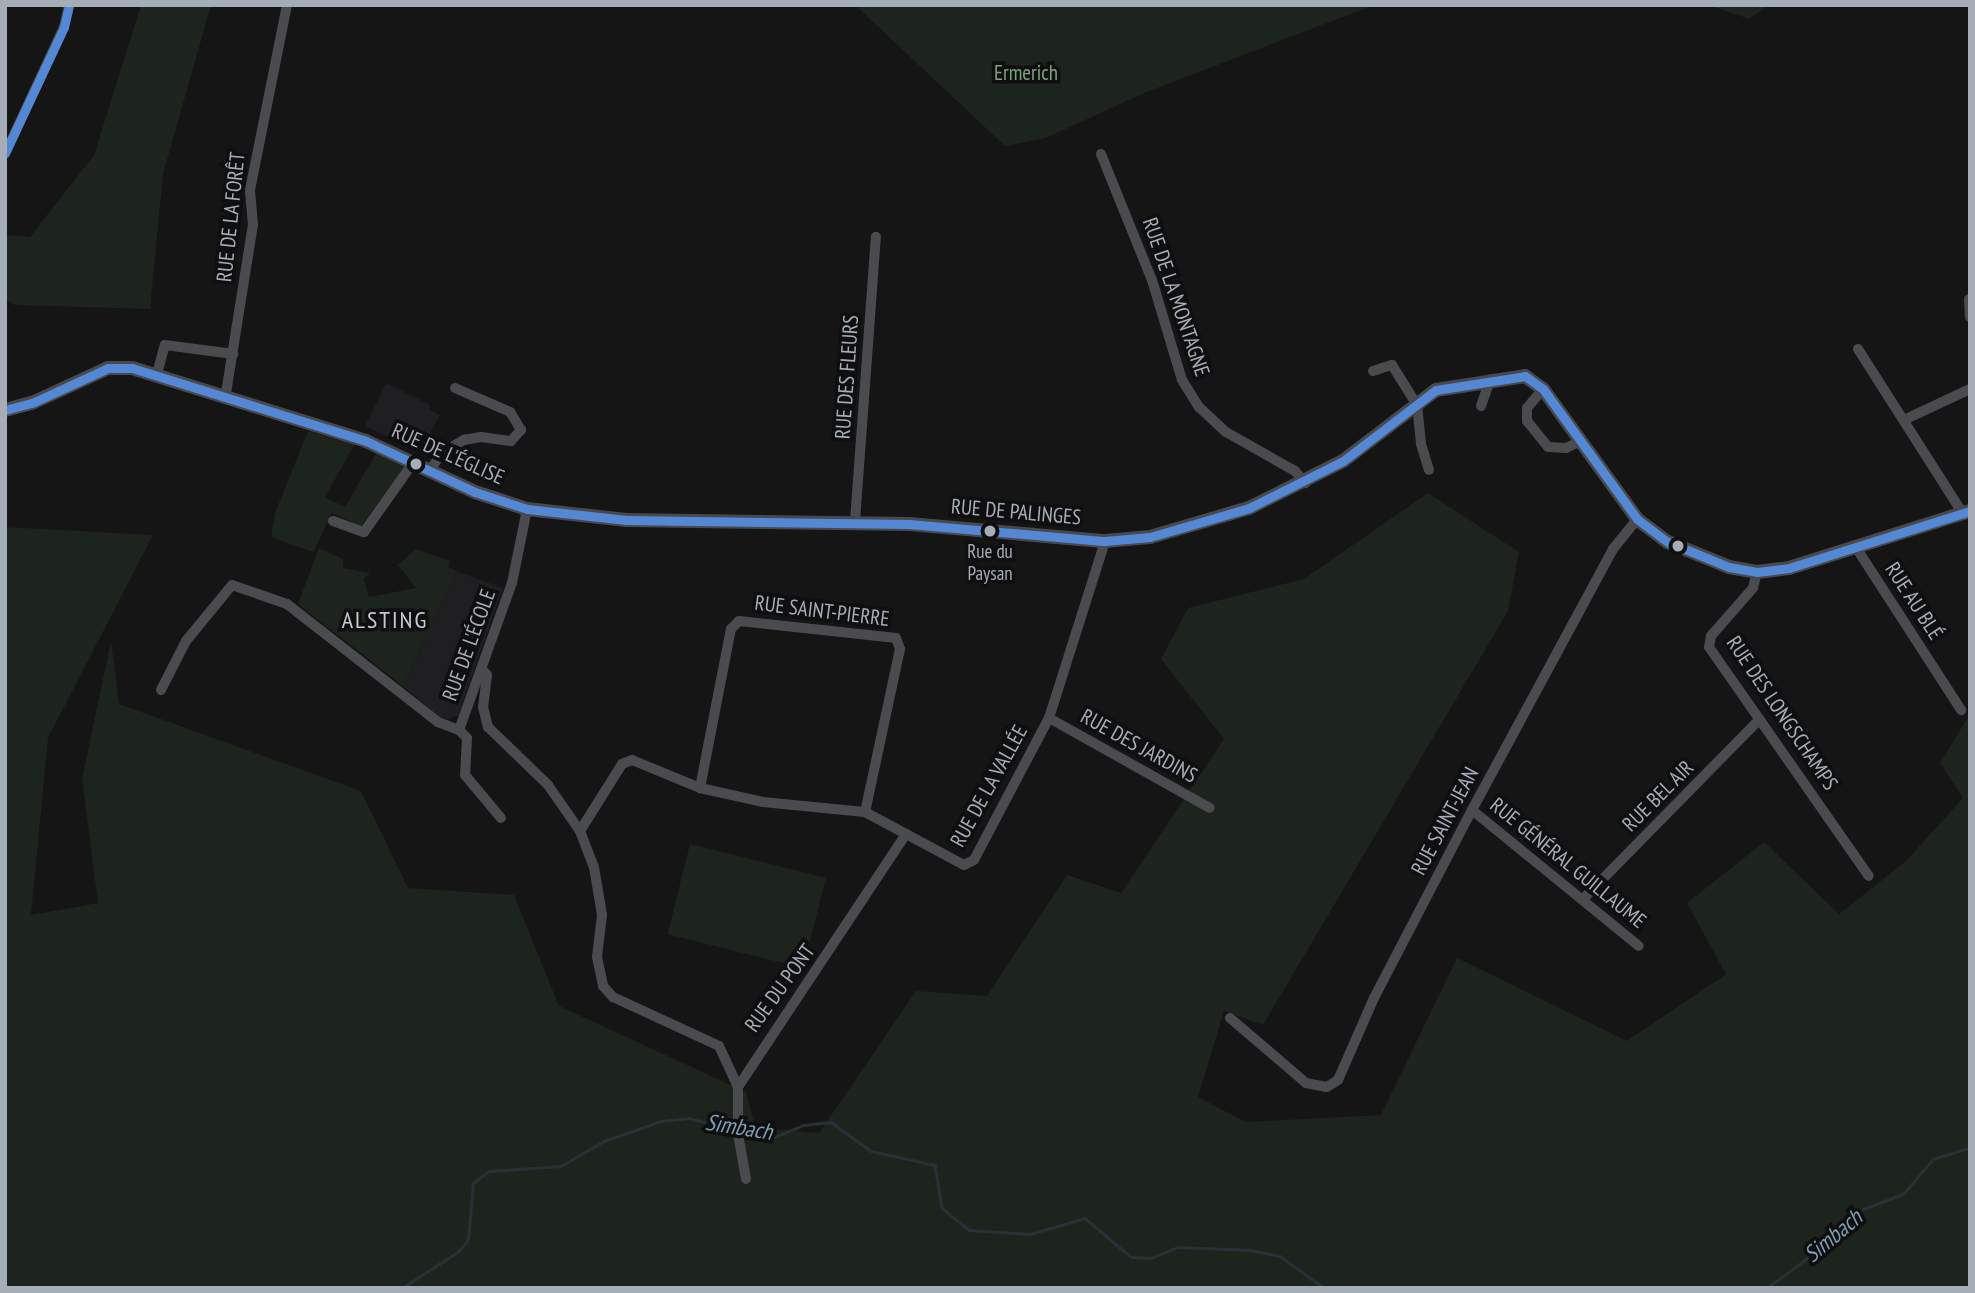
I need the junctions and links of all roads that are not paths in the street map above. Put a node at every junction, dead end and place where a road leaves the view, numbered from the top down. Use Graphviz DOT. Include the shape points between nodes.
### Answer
graph roads {
  1 [pos="69,5"];
  2 [pos="287,5"];
  3 [pos="1101,154"];
  4 [pos="5,155"];
  5 [pos="876,237"];
  6 [pos="1969,299"];
  7 [pos="1970,317"];
  8 [pos="1858,349"];
  9 [pos="233,354"];
  10 [pos="1373,371"];
  11 [pos="157,374"];
  12 [pos="1490,380"];
  13 [pos="455,388"];
  14 [pos="1543,389"];
  15 [pos="1970,389"];
  16 [pos="226,393"];
  17 [pos="1417,405"];
  18 [pos="1481,406"];
  19 [pos="5,410"];
  20 [pos="1906,419"];
  21 [pos="1580,442"];
  22 [pos="413,463"];
  23 [pos="430,470"];
  24 [pos="1429,470"];
  25 [pos="1305,483"];
  26 [pos="527,509"];
  27 [pos="1966,511"];
  28 [pos="577,517"];
  29 [pos="1637,519"];
  30 [pos="333,521"];
  31 [pos="855,521"];
  32 [pos="1105,541"];
  33 [pos="1857,549"];
  34 [pos="1757,572"];
  35 [pos="482,669"];
  36 [pos="161,690"];
  37 [pos="1961,710"];
  38 [pos="1049,718"];
  39 [pos="1760,719"];
  40 [pos="459,730"];
  41 [pos="700,788"];
  42 [pos="1210,808"];
  43 [pos="1472,810"];
  44 [pos="865,812"];
  45 [pos="501,818"];
  46 [pos="580,831"];
  47 [pos="906,834"];
  48 [pos="1869,876"];
  49 [pos="1583,899"];
  50 [pos="1639,946"];
  51 [pos="1230,1018"];
  52 [pos="738,1087"];
  53 [pos="747,1178"];
  1 -- 4 [label="street" via="64,27"];
  2 -- 9 [label="street, RUE DE LA FORÊT" via="250,190 253,225"];
  3 -- 25 [label="street, RUE DE LA MONTAGNE" via="1152,280 1182,380 1199,407 1226,432 1295,471"];
  5 -- 31 [label="street, RUE DES FLEURS"];
  6 -- 7 [label="street"];
  8 -- 20 [label="street"];
  9 -- 11 [label="street" via="165,345"];
  9 -- 16 [label="street, RUE DE LA FORÊT"];
  10 -- 17 [label="street" via="1392,365"];
  11 -- 16 [label="main road, RUE DE L'ÉGLISE"];
  11 -- 19 [label="main road, RUE DE L'ÉGLISE" via="108,368 32,403"];
  12 -- 14 [label="main road, RUE DE PALINGES" via="1525,376"];
  12 -- 17 [label="main road, RUE DE PALINGES" via="1444,388"];
  12 -- 18 [label="street"];
  13 -- 23 [label="street" via="510,412 521,430 511,441 464,440 442,453"];
  14 -- 21 [label="main road"];
  14 -- 21 [label="street" via="1527,408 1527,421 1548,447 1566,448"];
  15 -- 20 [label="street"];
  16 -- 22 [label="main road, RUE DE L'ÉGLISE" via="366,440"];
  17 -- 24 [label="street" via="1420,444"];
  17 -- 25 [label="main road, RUE DE PALINGES" via="1343,461"];
  20 -- 27 [label="street"];
  21 -- 29 [label="main road"];
  22 -- 23 [label="main road, RUE DE L'ÉGLISE"];
  22 -- 30 [label="street" via="364,532"];
  23 -- 26 [label="main road, RUE DE L'ÉGLISE"];
  25 -- 32 [label="main road, RUE DE PALINGES" via="1213,521 1143,538"];
  26 -- 28 [label="main road, RUE DE L'ÉGLISE"];
  26 -- 35 [label="street, RUE DE L'ÉCOLE" via="512,583"];
  27 -- 33 [label="main road"];
  28 -- 31 [label="main road, RUE DE PALINGES"];
  29 -- 34 [label="main road" via="1668,542 1729,567"];
  29 -- 43 [label="street, RUE SAINT-JEAN" via="1613,549"];
  31 -- 32 [label="main road, RUE DE PALINGES"];
  32 -- 38 [label="street, RUE DE LA VALLÉE"];
  33 -- 34 [label="main road"];
  33 -- 37 [label="street, RUE AU BLÉ"];
  34 -- 39 [label="street, RUE DES LONGSCHAMPS" via="1753,588 1711,636 1709,647"];
  35 -- 40 [label="street, RUE DE L'ÉCOLE"];
  35 -- 46 [label="street" via="487,675 484,707 488,727 548,785"];
  36 -- 40 [label="street, RUE DE L'ÉCOLE" via="186,641 232,585 296,608 438,722"];
  38 -- 42 [label="street, RUE DES JARDINS"];
  38 -- 47 [label="street, RUE DE LA VALLÉE" via="974,860 964,865"];
  39 -- 48 [label="street, RUE DES LONGSCHAMPS"];
  39 -- 49 [label="street, RUE BEL AIR"];
  40 -- 45 [label="street" via="467,738 465,775"];
  41 -- 44 [label="street, RUE DE LA VALLÉE" via="763,802 843,806"];
  41 -- 44 [label="street, RUE SAINT-PIERRE" via="731,629 739,621 896,638 900,649"];
  41 -- 46 [label="street, RUE DE LA VALLÉE" via="632,760 622,764"];
  43 -- 49 [label="street, RUE GÉNÉRAL GUILLAUME"];
  43 -- 51 [label="street, RUE SAINT-JEAN" via="1374,998 1338,1080 1327,1087 1306,1083"];
  44 -- 47 [label="street, RUE DE LA VALLÉE"];
  46 -- 52 [label="street" via="594,867 600,903 597,957 603,986 613,997 719,1046"];
  47 -- 52 [label="street, RUE DU PONT"];
  49 -- 50 [label="street, RUE GÉNÉRAL GUILLAUME"];
  52 -- 53 [label="street" via="738,1130"];
}
